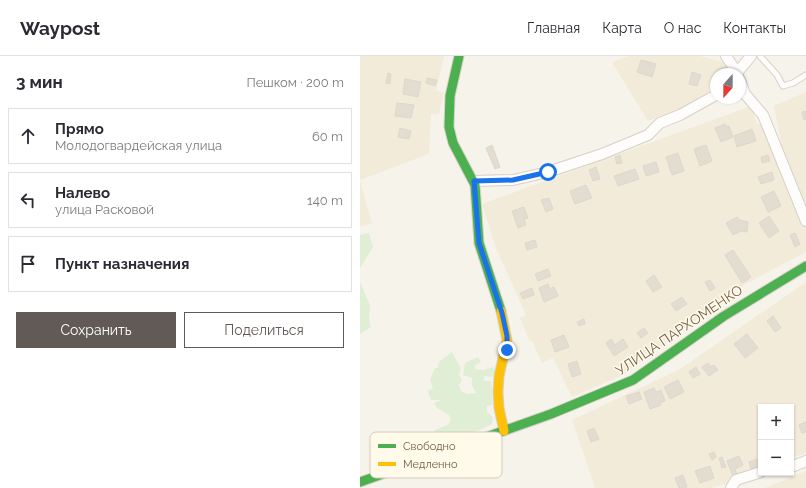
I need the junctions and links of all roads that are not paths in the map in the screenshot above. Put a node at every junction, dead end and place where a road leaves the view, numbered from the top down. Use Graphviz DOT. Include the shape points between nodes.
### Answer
graph roads {
  1 [pos="459,56"];
  2 [pos="726,56"];
  3 [pos="751,56"];
  4 [pos="760,56"];
  5 [pos="734,68"];
  6 [pos="743,68"];
  7 [pos="806,75"];
  8 [pos="746,95"];
  9 [pos="710,98"];
  10 [pos="474,181"];
  11 [pos="806,221"];
  12 [pos="806,266"];
  13 [pos="504,431"];
  14 [pos="806,462"];
  15 [pos="794,466"];
  16 [pos="758,473"];
  17 [pos="371,478"];
  18 [pos="360,482"];
  19 [pos="731,488"];
  1 -- 10 [label="street" via="449,105 451,136 461,161"];
  2 -- 5 [label="street"];
  3 -- 6 [label="street"];
  4 -- 7 [label="lane" via="783,86"];
  8 -- 11 [label="street" via="763,115"];
  9 -- 10 [label="street" via="660,124 648,135 602,154 548,172 513,180"];
  10 -- 13 [label="street" via="479,243 507,336 507,350 501,368 499,389 499,415"];
  12 -- 13 [label="street, УЛИЦА ПАРХОМЕНКО" via="724,316 633,380 599,396"];
  14 -- 15 [label="street"];
  16 -- 19 [label="street" via="736,480"];
  17 -- 18 [label="street, УЛИЦА ПАРХОМЕНКО"];
}
